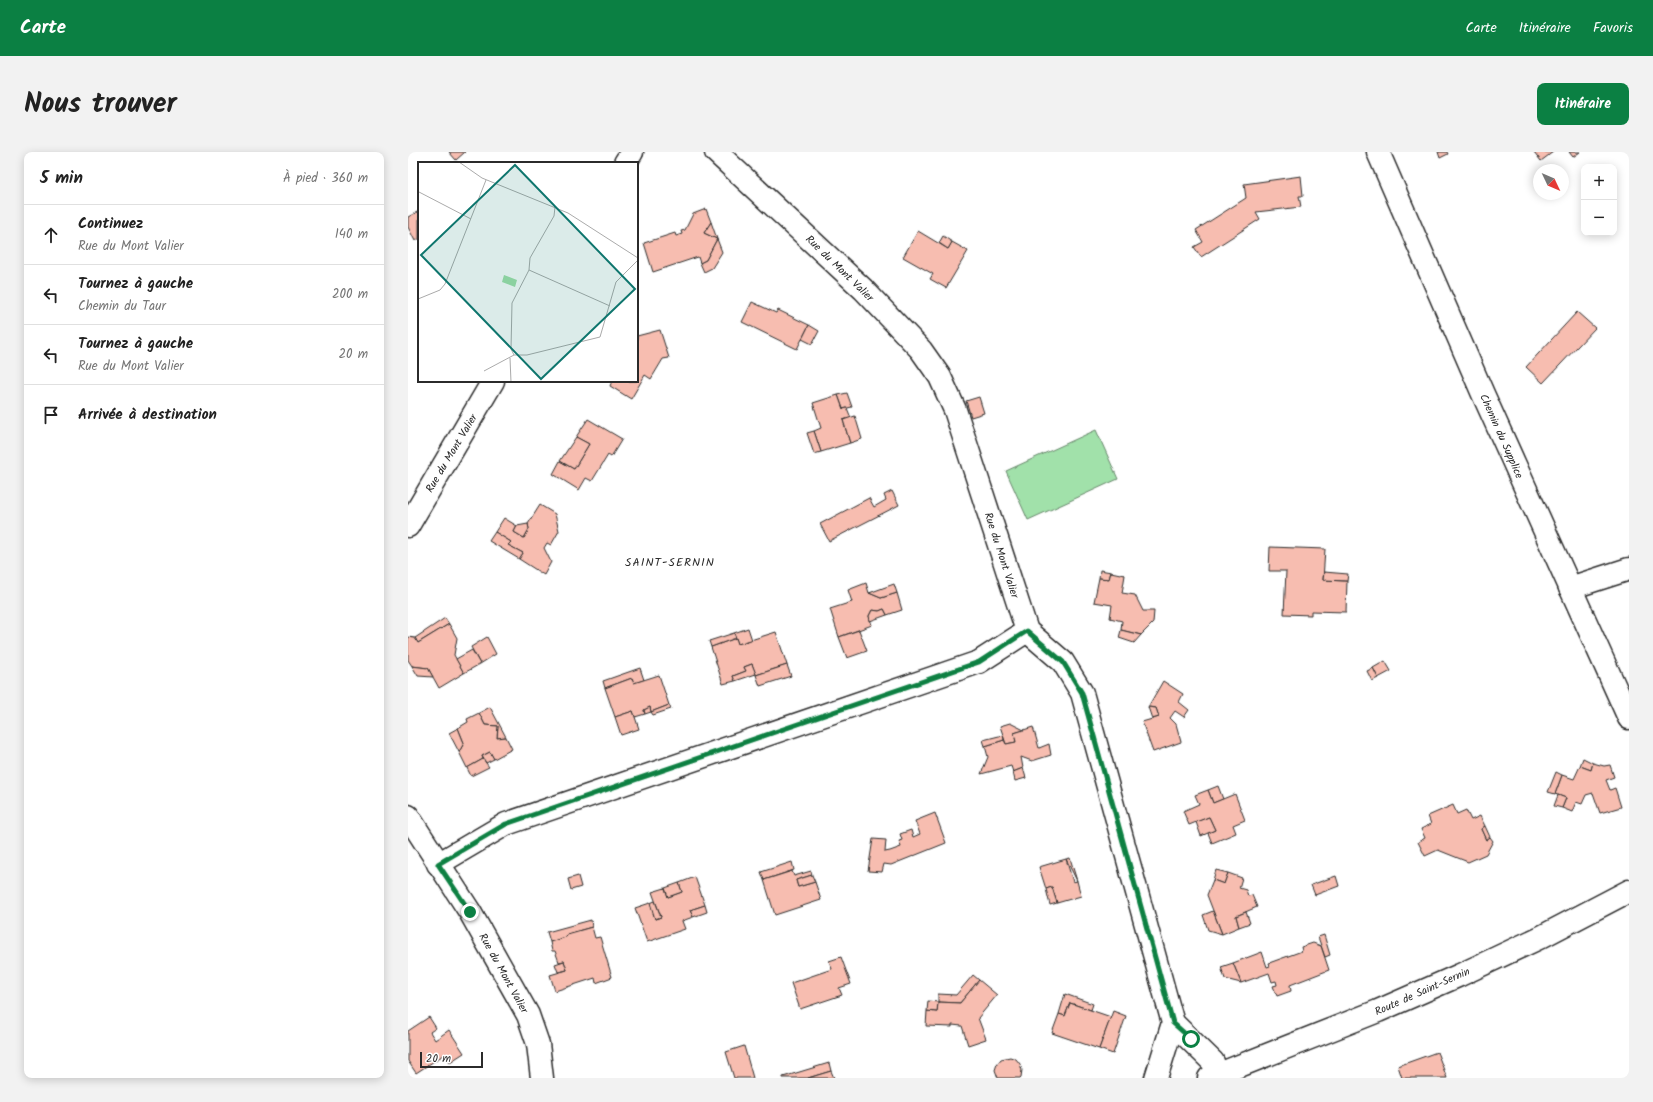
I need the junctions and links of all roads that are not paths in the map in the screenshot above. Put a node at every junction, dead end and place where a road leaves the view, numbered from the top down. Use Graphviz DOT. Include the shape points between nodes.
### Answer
graph roads {
  1 [pos="632,152"];
  2 [pos="716,152"];
  3 [pos="1378,152"];
  4 [pos="625,162"];
  5 [pos="492,382"];
  6 [pos="408,526"];
  7 [pos="1629,568"];
  8 [pos="1570,588"];
  9 [pos="1027,631"];
  10 [pos="1629,718"];
  11 [pos="408,816"];
  12 [pos="438,864"];
  13 [pos="1629,891"];
  14 [pos="1173,1023"];
  15 [pos="1213,1076"];
  16 [pos="542,1078"];
  17 [pos="1156,1078"];
  1 -- 4 [label="street"];
  2 -- 9 [label="street, Rue du Mont Valier" via="863,289 921,350 940,377 955,410"];
  3 -- 8 [label="street, Chemin du Supplice"];
  5 -- 6 [label="street, Rue du Mont Valier"];
  7 -- 8 [label="street"];
  8 -- 10 [label="street, Chemin du Supplice"];
  9 -- 12 [label="street" via="979,662 506,824"];
  9 -- 14 [label="street" via="1063,662 1082,693"];
  11 -- 12 [label="street, Rue du Mont Valier"];
  12 -- 16 [label="street, Rue du Mont Valier" via="470,912 528,1015 538,1044"];
  13 -- 15 [label="street, Route de Saint-Sernin" via="1541,937 1460,975 1378,1011"];
  14 -- 15 [label="street" via="1213,1062"];
  14 -- 17 [label="street"];
}
